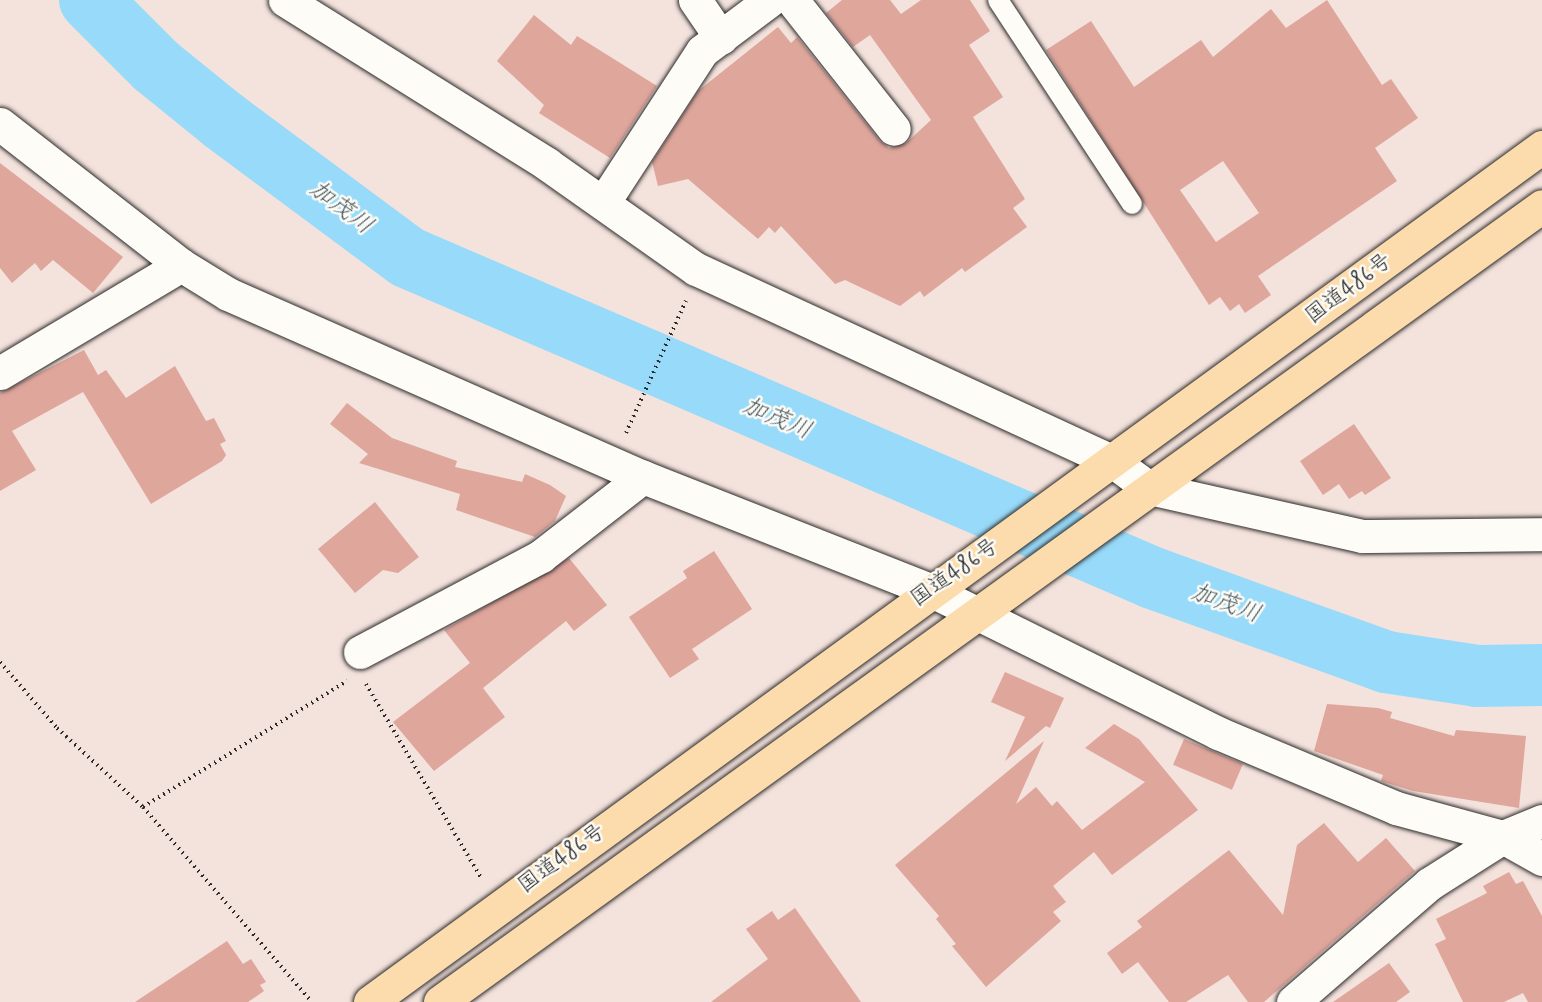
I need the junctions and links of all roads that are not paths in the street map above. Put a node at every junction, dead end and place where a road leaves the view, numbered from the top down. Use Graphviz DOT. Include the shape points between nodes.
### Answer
graph roads {
  1 [pos="285,0"];
  2 [pos="695,0"];
  3 [pos="770,0"];
  4 [pos="792,0"];
  5 [pos="998,0"];
  6 [pos="722,38"];
  7 [pos="0,124"];
  8 [pos="894,129"];
  9 [pos="1542,147"];
  10 [pos="603,203"];
  11 [pos="1132,204"];
  12 [pos="1542,206"];
  13 [pos="181,265"];
  14 [pos="0,373"];
  15 [pos="1115,463"];
  16 [pos="643,477"];
  17 [pos="1149,488"];
  18 [pos="1542,534"];
  19 [pos="930,590"];
  20 [pos="975,612"];
  21 [pos="361,662"];
  22 [pos="1542,821"];
  23 [pos="1503,837"];
  24 [pos="1542,859"];
  25 [pos="370,1002"];
  26 [pos="440,1002"];
  27 [pos="1293,1002"];
  1 -- 10 [label="street"];
  2 -- 6 [label="street"];
  3 -- 6 [label="street"];
  4 -- 8 [label="street"];
  5 -- 11 [label="lane"];
  6 -- 10 [label="street" via="702,51"];
  7 -- 13 [label="street"];
  9 -- 15 [label="highway, 国道486号"];
  10 -- 15 [label="street" via="696,269"];
  12 -- 17 [label="highway, 国道486号"];
  13 -- 14 [label="street"];
  13 -- 16 [label="street" via="228,294"];
  15 -- 17 [label="street"];
  15 -- 19 [label="highway, 国道486号"];
  16 -- 19 [label="street"];
  16 -- 21 [label="street" via="541,556"];
  17 -- 18 [label="street" via="1362,536"];
  17 -- 20 [label="highway, 国道486号"];
  19 -- 20 [label="street"];
  19 -- 25 [label="highway, 国道486号"];
  20 -- 23 [label="street" via="1218,733 1396,808"];
  20 -- 26 [label="highway, 国道486号"];
  22 -- 23 [label="street"];
  23 -- 24 [label="street"];
  23 -- 27 [label="street" via="1429,884"];
}
